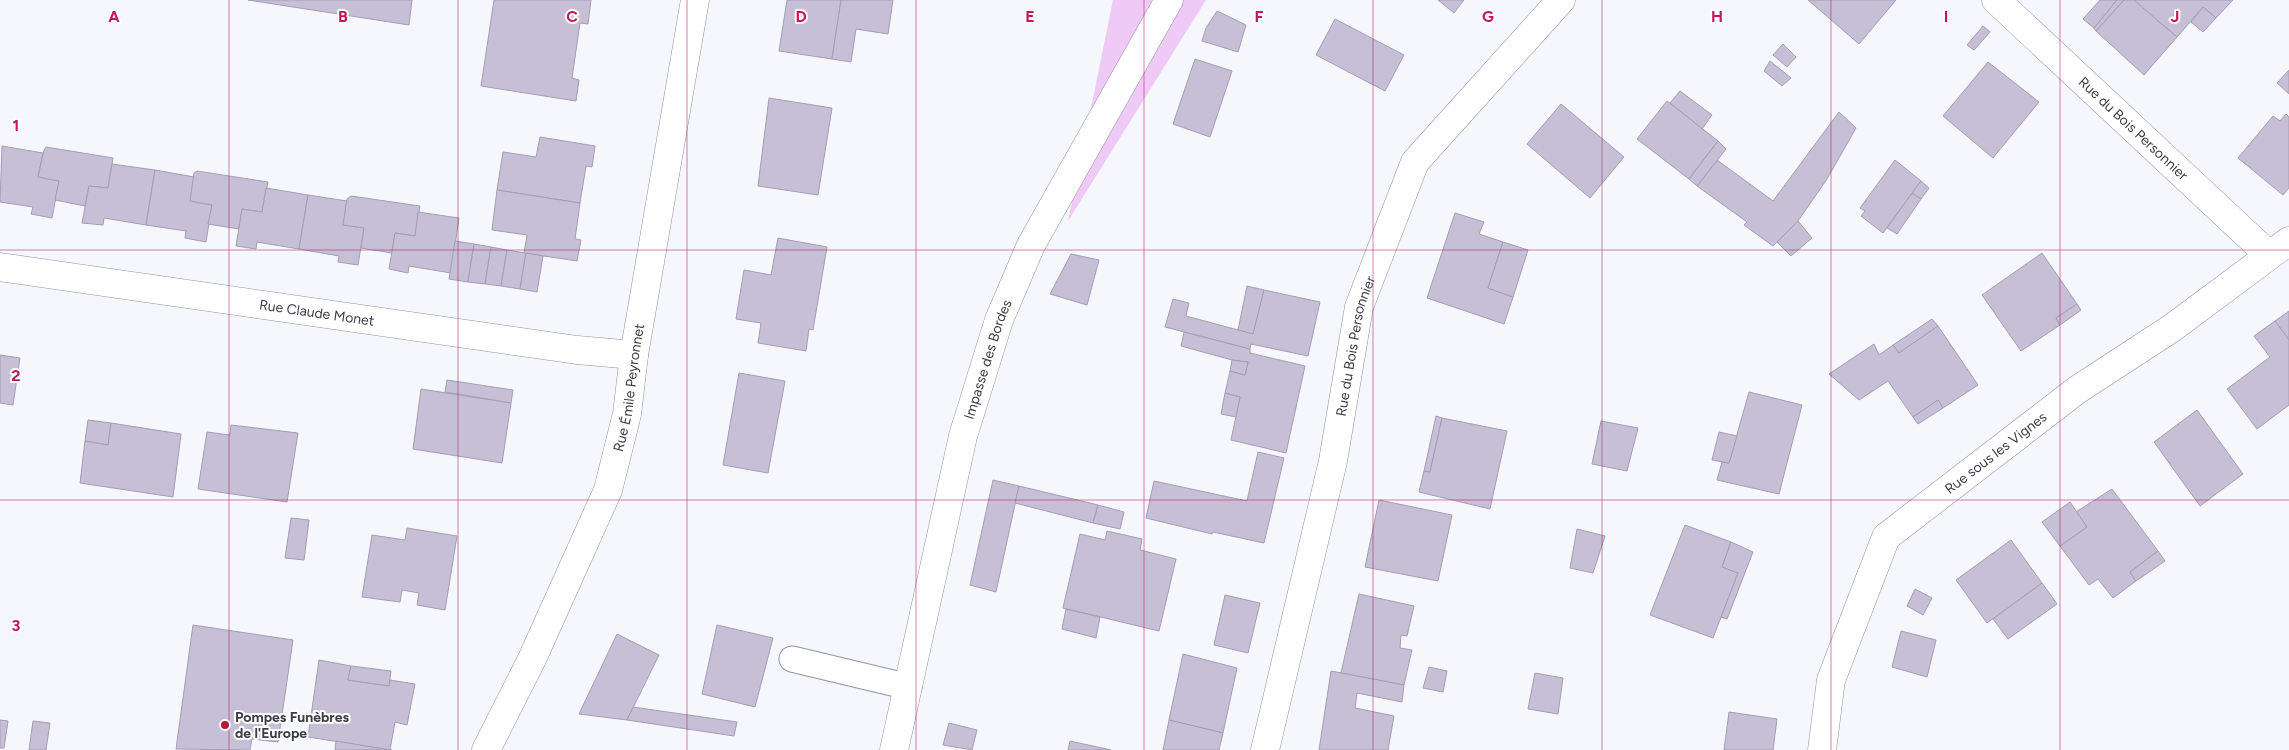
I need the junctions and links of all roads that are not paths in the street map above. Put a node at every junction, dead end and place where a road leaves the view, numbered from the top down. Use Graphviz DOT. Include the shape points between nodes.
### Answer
graph roads {
  1 [pos="695,0"];
  2 [pos="1169,0"];
  3 [pos="1561,0"];
  4 [pos="1996,0"];
  5 [pos="2279,248"];
  6 [pos="0,267"];
  7 [pos="634,355"];
  8 [pos="792,659"];
  9 [pos="909,687"];
  10 [pos="486,750"];
  11 [pos="894,750"];
  12 [pos="1265,750"];
  13 [pos="1822,750"];
  1 -- 7 [label="street, Rue Émile Peyronnet"];
  2 -- 9 [label="street, Impasse des Bordes" via="1031,245 999,320 963,436"];
  3 -- 12 [label="street, Rue du Bois Personnier" via="1415,162 1359,307 1333,461"];
  4 -- 5 [label="street, Rue du Bois Personnier"];
  5 -- 13 [label="street, Rue sous les Vignes" via="2172,328 2077,390 1886,537 1831,680"];
  6 -- 7 [label="street, Rue Claude Monet" via="578,350"];
  7 -- 10 [label="street, Rue Émile Peyronnet" via="626,414 608,490 532,659"];
  8 -- 9 [label="lane"];
  9 -- 11 [label="street, Impasse des Bordes"];
}
